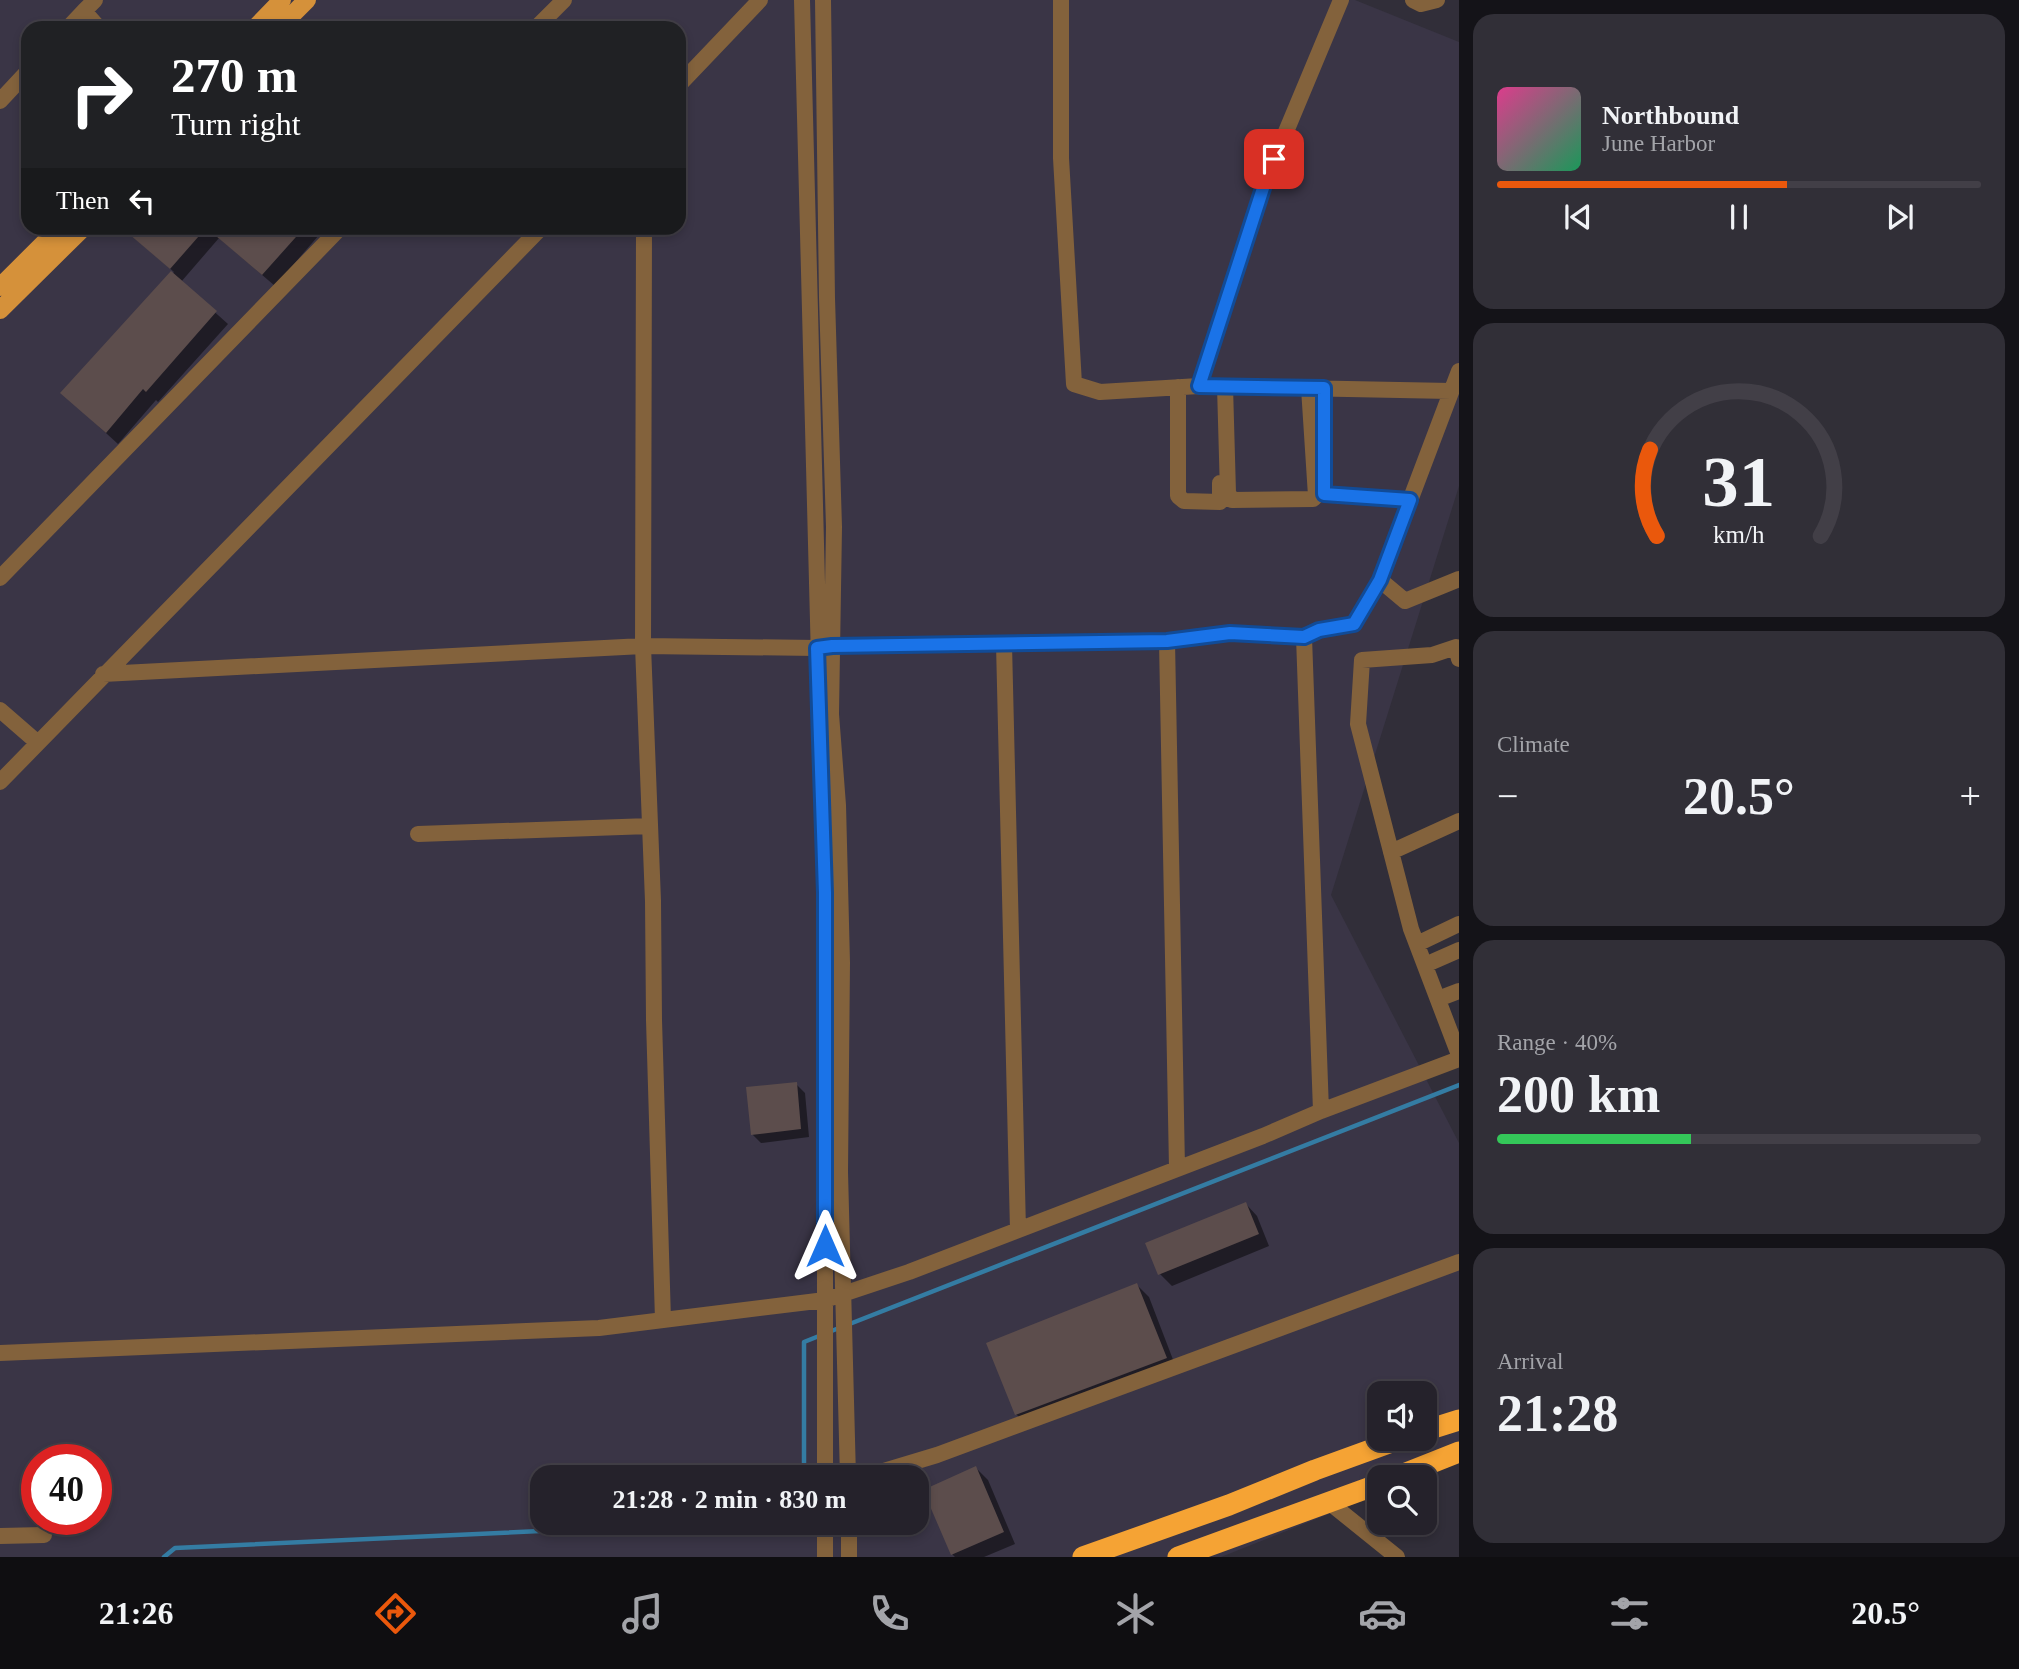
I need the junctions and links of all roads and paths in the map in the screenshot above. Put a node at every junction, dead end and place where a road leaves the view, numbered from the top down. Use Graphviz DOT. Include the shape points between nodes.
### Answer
graph roads {
  1 [pos="282,0"];
  2 [pos="307,0"];
  3 [pos="564,0"];
  4 [pos="760,0"];
  5 [pos="802,0"];
  6 [pos="823,0"];
  7 [pos="1061,0"];
  8 [pos="1341,0"];
  9 [pos="1413,0"];
  10 [pos="1437,0"];
  11 [pos="89,6"];
  12 [pos="75,21"];
  13 [pos="262,21"];
  14 [pos="286,21"];
  15 [pos="543,21"];
  16 [pos="21,78"];
  17 [pos="686,78"];
  18 [pos="0,101"];
  19 [pos="52,235"];
  20 [pos="76,235"];
  21 [pos="333,235"];
  22 [pos="534,235"];
  23 [pos="644,235"];
  24 [pos="0,287"];
  25 [pos="0,310"];
  26 [pos="1459,370"];
  27 [pos="1199,386"];
  28 [pos="1221,386"];
  29 [pos="1178,387"];
  30 [pos="1317,388"];
  31 [pos="1451,390"];
  32 [pos="1410,500"];
  33 [pos="0,578"];
  34 [pos="1459,579"];
  35 [pos="1380,580"];
  36 [pos="1304,637"];
  37 [pos="1167,641"];
  38 [pos="1004,644"];
  39 [pos="643,646"];
  40 [pos="825,647"];
  41 [pos="1458,651"];
  42 [pos="103,674"];
  43 [pos="0,710"];
  44 [pos="38,743"];
  45 [pos="0,782"];
  46 [pos="1459,821"];
  47 [pos="650,826"];
  48 [pos="418,834"];
  49 [pos="1391,852"];
  50 [pos="1459,924"];
  51 [pos="1417,944"];
  52 [pos="1459,950"];
  53 [pos="1425,965"];
  54 [pos="1459,990"];
  55 [pos="1438,999"];
  56 [pos="1459,1057"];
  57 [pos="1321,1111"];
  58 [pos="1177,1168"];
  59 [pos="1018,1230"];
  60 [pos="1459,1262"];
  61 [pos="844,1293"];
  62 [pos="825,1300"];
  63 [pos="663,1320"];
  64 [pos="0,1353"];
  65 [pos="1459,1420"];
  66 [pos="1437,1427"];
  67 [pos="1369,1451"];
  68 [pos="1459,1452"];
  69 [pos="825,1465"];
  70 [pos="848,1465"];
  71 [pos="904,1465"];
  72 [pos="1426,1465"];
  73 [pos="1367,1489"];
  74 [pos="1330,1503"];
  75 [pos="44,1535"];
  76 [pos="825,1535"];
  77 [pos="849,1535"];
  78 [pos="0,1536"];
  79 [pos="825,1557"];
  80 [pos="849,1557"];
  81 [pos="1083,1557"];
  82 [pos="1178,1557"];
  83 [pos="1397,1557"];
  1 -- 13 [label="main road"];
  2 -- 14 [label="main road"];
  3 -- 15 [label="street"];
  4 -- 17 [label="street"];
  5 -- 40 [label="street"];
  6 -- 40 [label="street" via="834,527"];
  7 -- 29 [label="street" via="1061,158 1074,384 1100,392"];
  8 -- 27 [label="street" via="1265,182"];
  9 -- 10 [label="street" via="1421,4"];
  11 -- 12 [label="street"];
  16 -- 18 [label="street"];
  19 -- 24 [label="main road"];
  20 -- 25 [label="main road"];
  21 -- 33 [label="street"];
  22 -- 42 [label="street"];
  23 -- 39 [label="street"];
  26 -- 31 [label="street"];
  27 -- 28 [label="street"];
  27 -- 29 [label="street"];
  28 -- 29 [label="street" via="1220,502 1184,501 1178,496"];
  28 -- 30 [label="street"];
  28 -- 30 [label="street" via="1232,500 1314,499"];
  30 -- 31 [label="street"];
  30 -- 32 [label="street" via="1324,494"];
  31 -- 32 [label="street"];
  32 -- 35 [label="street"];
  34 -- 35 [label="street" via="1405,601"];
  35 -- 36 [label="street" via="1354,624"];
  36 -- 37 [label="street" via="1230,633"];
  36 -- 57 [label="street"];
  37 -- 38 [label="street"];
  37 -- 58 [label="street"];
  38 -- 40 [label="street"];
  38 -- 59 [label="street"];
  39 -- 40 [label="street"];
  39 -- 42 [label="street"];
  39 -- 47 [label="street"];
  40 -- 61 [label="street" via="838,805"];
  40 -- 62 [label="street"];
  41 -- 49 [label="street" via="1362,660 1358,724"];
  42 -- 44 [label="street"];
  43 -- 44 [label="street"];
  44 -- 45 [label="street"];
  46 -- 49 [label="street"];
  47 -- 48 [label="street"];
  47 -- 63 [label="street"];
  49 -- 51 [label="street"];
  50 -- 51 [label="street"];
  51 -- 53 [label="street"];
  52 -- 53 [label="street"];
  53 -- 55 [label="street"];
  54 -- 55 [label="street"];
  55 -- 56 [label="street"];
  56 -- 57 [label="street"];
  57 -- 58 [label="street"];
  58 -- 59 [label="street"];
  59 -- 61 [label="street"];
  60 -- 71 [label="street"];
  61 -- 62 [label="street"];
  61 -- 70 [label="street"];
  62 -- 63 [label="street"];
  62 -- 69 [label="street"];
  63 -- 64 [label="street" via="599,1328"];
  65 -- 66 [label="highway"];
  67 -- 81 [label="highway"];
  68 -- 72 [label="highway"];
  73 -- 74 [label="highway"];
  74 -- 82 [label="highway"];
  74 -- 83 [label="street"];
  75 -- 78 [label="street"];
  76 -- 79 [label="street"];
  77 -- 80 [label="street"];
}
